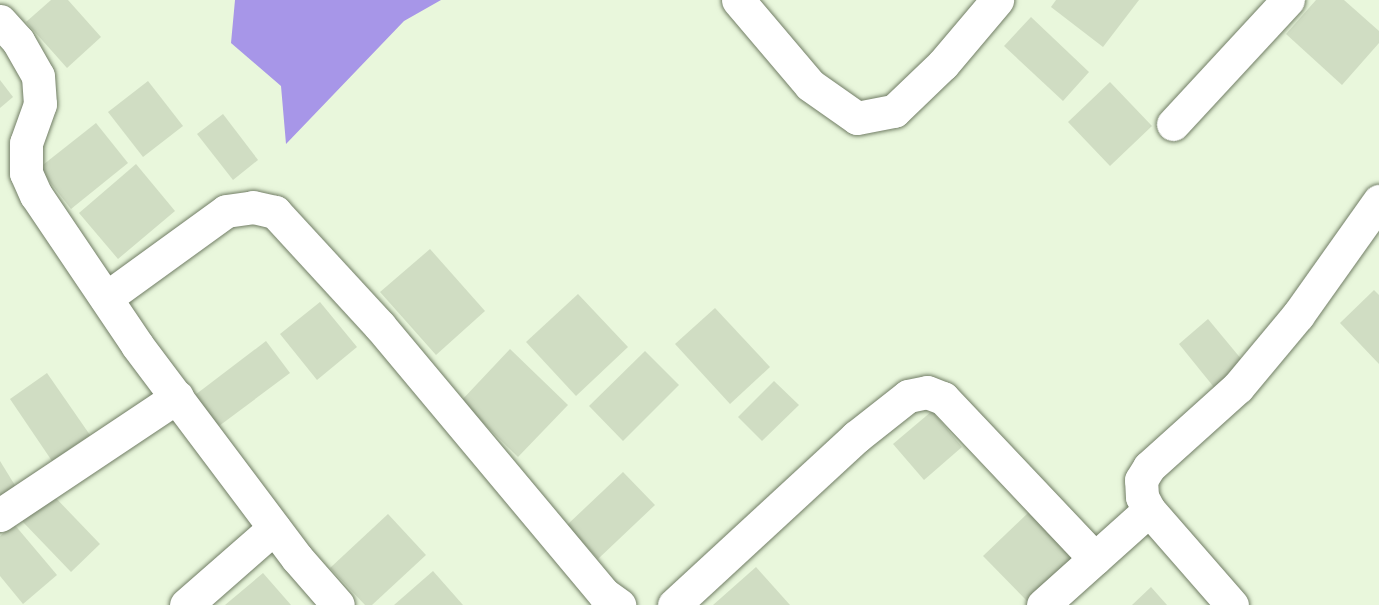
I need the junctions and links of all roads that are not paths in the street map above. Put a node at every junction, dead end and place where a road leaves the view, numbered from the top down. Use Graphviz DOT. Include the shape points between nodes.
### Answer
graph roads {
  1 [pos="738,0"];
  2 [pos="997,0"];
  3 [pos="1288,0"];
  4 [pos="0,21"];
  5 [pos="1173,124"];
  6 [pos="1379,201"];
  7 [pos="106,298"];
  8 [pos="177,398"];
  9 [pos="1149,510"];
  10 [pos="0,515"];
  11 [pos="274,528"];
  12 [pos="1095,560"];
  13 [pos="186,605"];
  14 [pos="338,605"];
  15 [pos="619,605"];
  16 [pos="674,605"];
  17 [pos="1043,605"];
  18 [pos="1232,605"];
  1 -- 2 [label="street" via="810,85 857,118 894,111 943,64"];
  3 -- 5 [label="street"];
  4 -- 7 [label="street" via="18,41 38,76 40,104 27,143 26,173 36,195"];
  6 -- 9 [label="street" via="1298,315 1238,387 1149,467 1141,480 1142,497"];
  7 -- 8 [label="street"];
  7 -- 15 [label="street" via="226,211 253,207 275,212 379,325 604,594"];
  8 -- 10 [label="street"];
  8 -- 11 [label="street"];
  9 -- 12 [label="street"];
  9 -- 18 [label="street"];
  11 -- 13 [label="street"];
  11 -- 14 [label="street"];
  12 -- 16 [label="street" via="943,398 927,392 908,396 856,437"];
  12 -- 17 [label="street"];
}
